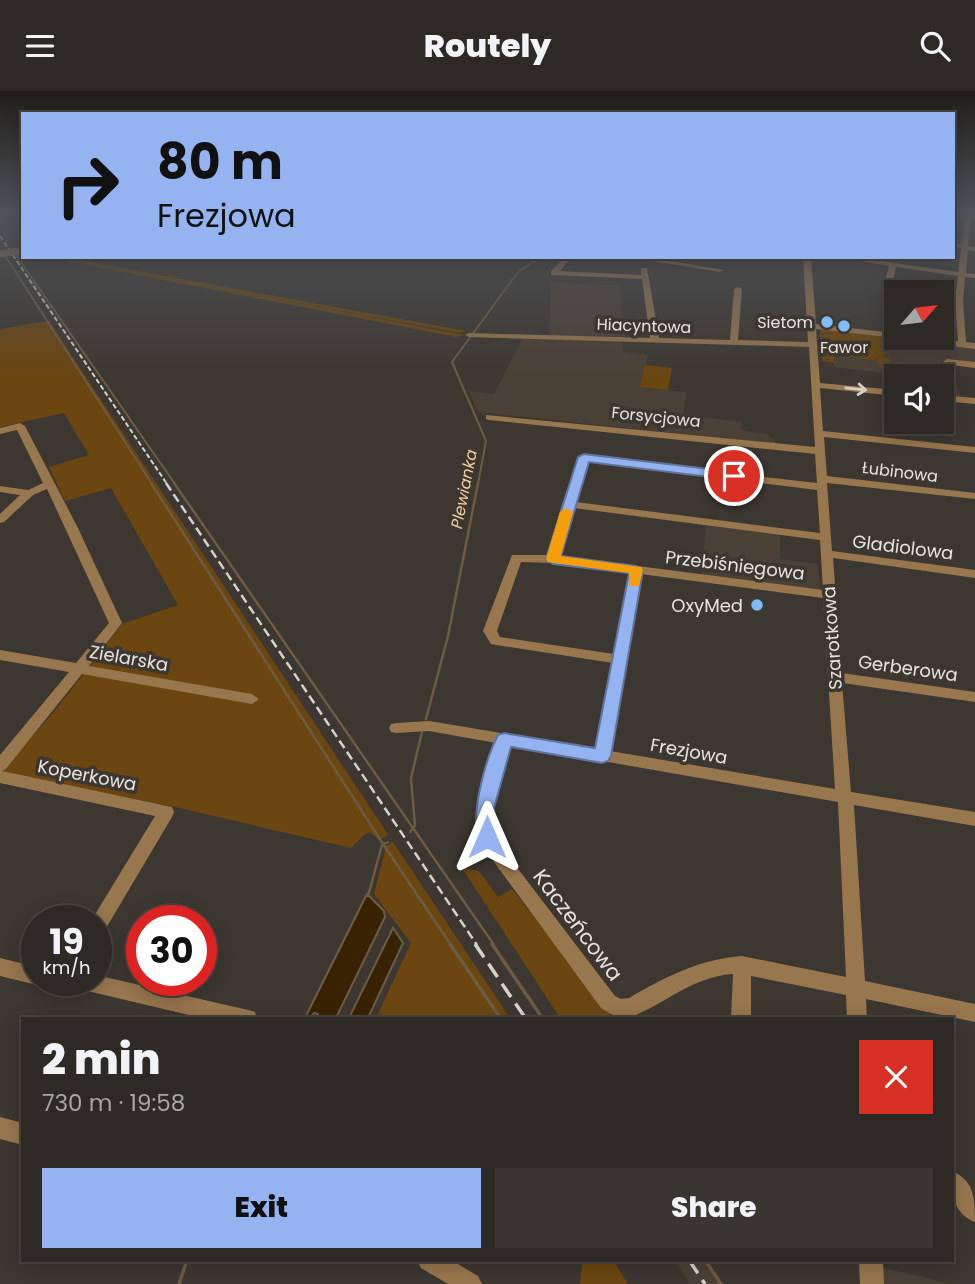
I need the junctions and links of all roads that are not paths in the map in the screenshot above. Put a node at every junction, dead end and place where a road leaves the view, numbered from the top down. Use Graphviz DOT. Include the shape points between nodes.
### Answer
graph roads {
  1 [pos="560,267"];
  2 [pos="646,267"];
  3 [pos="699,267"];
  4 [pos="808,267"];
  5 [pos="906,267"];
  6 [pos="962,267"];
  7 [pos="720,270"];
  8 [pos="961,274"];
  9 [pos="975,276"];
  10 [pos="644,277"];
  11 [pos="738,289"];
  12 [pos="811,326"];
  13 [pos="471,335"];
  14 [pos="884,335"];
  15 [pos="655,341"];
  16 [pos="734,343"];
  17 [pos="954,343"];
  18 [pos="962,344"];
  19 [pos="813,345"];
  20 [pos="975,346"];
  21 [pos="947,362"];
  22 [pos="975,365"];
  23 [pos="816,385"];
  24 [pos="884,392"];
  25 [pos="954,399"];
  26 [pos="975,401"];
  27 [pos="489,417"];
  28 [pos="0,431"];
  29 [pos="818,433"];
  30 [pos="975,450"];
  31 [pos="820,451"];
  32 [pos="822,483"];
  33 [pos="49,484"];
  34 [pos="0,489"];
  35 [pos="29,493"];
  36 [pos="975,496"];
  37 [pos="568,504"];
  38 [pos="0,520"];
  39 [pos="826,537"];
  40 [pos="827,554"];
  41 [pos="553,559"];
  42 [pos="636,570"];
  43 [pos="975,574"];
  44 [pos="830,595"];
  45 [pos="0,655"];
  46 [pos="620,659"];
  47 [pos="78,668"];
  48 [pos="835,677"];
  49 [pos="975,697"];
  50 [pos="252,699"];
  51 [pos="396,728"];
  52 [pos="504,739"];
  53 [pos="602,756"];
  54 [pos="0,766"];
  55 [pos="0,777"];
  56 [pos="845,798"];
  57 [pos="975,819"];
  58 [pos="110,905"];
  59 [pos="742,965"];
  60 [pos="0,967"];
  61 [pos="21,972"];
  62 [pos="112,988"];
  63 [pos="856,988"];
  64 [pos="975,1013"];
  65 [pos="239,1017"];
  66 [pos="741,1017"];
  67 [pos="858,1017"];
  68 [pos="0,1128"];
  69 [pos="21,1133"];
  70 [pos="954,1185"];
  71 [pos="975,1211"];
  72 [pos="432,1262"];
  73 [pos="871,1262"];
  74 [pos="470,1284"];
  75 [pos="872,1284"];
  1 -- 10 [label="street" via="554,273"];
  2 -- 10 [label="street"];
  3 -- 7 [label="street"];
  4 -- 12 [label="street, Szarotkowa"];
  5 -- 8 [label="street"];
  6 -- 8 [label="street"];
  8 -- 9 [label="street"];
  8 -- 18 [label="street"];
  10 -- 15 [label="street"];
  11 -- 16 [label="street"];
  12 -- 14 [label="street"];
  12 -- 19 [label="street, Szarotkowa"];
  13 -- 15 [label="street, Hiacyntowa"];
  15 -- 16 [label="street, Hiacyntowa"];
  16 -- 19 [label="street, Hiacyntowa"];
  17 -- 18 [label="street"];
  18 -- 20 [label="street"];
  19 -- 23 [label="street, Szarotkowa"];
  21 -- 22 [label="street"];
  23 -- 24 [label="street, one-way"];
  23 -- 29 [label="street, Szarotkowa"];
  25 -- 26 [label="street"];
  27 -- 31 [label="street, Forsycjowa"];
  28 -- 33 [label="street" via="20,426"];
  29 -- 30 [label="street"];
  29 -- 31 [label="street, Szarotkowa"];
  31 -- 32 [label="street, Szarotkowa"];
  32 -- 36 [label="street, Łubinowa"];
  32 -- 37 [label="street, Łubinowa" via="584,457"];
  32 -- 39 [label="street, Szarotkowa"];
  33 -- 35 [label="street"];
  33 -- 47 [label="street" via="116,624"];
  34 -- 35 [label="street"];
  35 -- 38 [label="street"];
  37 -- 39 [label="street"];
  37 -- 41 [label="street"];
  39 -- 40 [label="street, Szarotkowa"];
  40 -- 43 [label="street, Gladiolowa"];
  40 -- 44 [label="street, Szarotkowa"];
  41 -- 42 [label="street, Przebiśniegowa"];
  41 -- 46 [label="street, Przebiśniegowa" via="515,560 491,637"];
  42 -- 44 [label="street, Przebiśniegowa"];
  42 -- 46 [label="street"];
  44 -- 48 [label="street, Szarotkowa"];
  45 -- 47 [label="street, Zielarska"];
  46 -- 53 [label="street"];
  47 -- 50 [label="street, Zielarska"];
  47 -- 54 [label="street"];
  48 -- 49 [label="street, Gerberowa"];
  48 -- 56 [label="street, Szarotkowa"];
  51 -- 52 [label="street, Frezjowa" via="423,725"];
  52 -- 53 [label="street, Frezjowa"];
  52 -- 59 [label="street, Kaczeńcowa" via="485,808 487,837 608,1002 624,1010 692,973"];
  53 -- 56 [label="street, Frezjowa"];
  55 -- 58 [label="street, Koperkowa" via="166,812"];
  56 -- 57 [label="street, Frezjowa"];
  56 -- 63 [label="street, Szarotkowa"];
  59 -- 63 [label="street, Kaczeńcowa"];
  59 -- 66 [label="street"];
  60 -- 61 [label="street"];
  62 -- 65 [label="street"];
  63 -- 64 [label="street, Kaczeńcowa"];
  63 -- 67 [label="street, Szarotkowa"];
  68 -- 69 [label="street"];
  70 -- 71 [label="street"];
  72 -- 74 [label="street"];
  73 -- 75 [label="street"];
}
